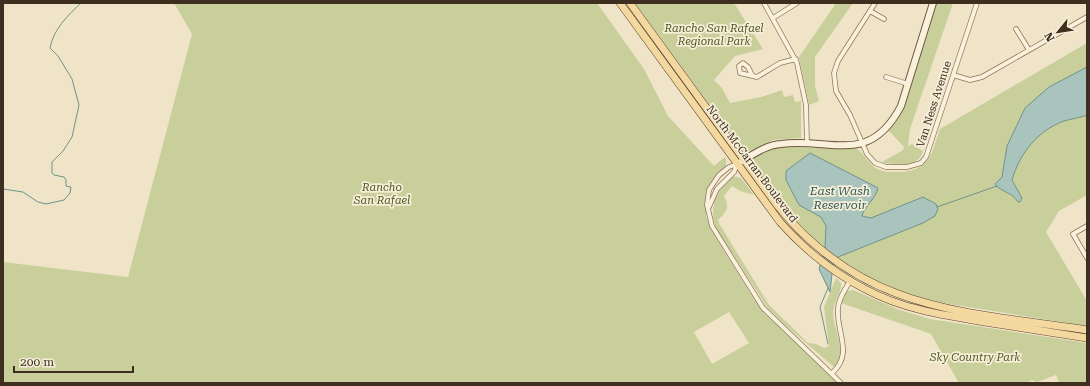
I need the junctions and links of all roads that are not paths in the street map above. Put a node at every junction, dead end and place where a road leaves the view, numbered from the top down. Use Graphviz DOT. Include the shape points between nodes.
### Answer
graph roads {
  1 [pos="620,3"];
  2 [pos="630,3"];
  3 [pos="764,3"];
  4 [pos="797,3"];
  5 [pos="875,3"];
  6 [pos="933,3"];
  7 [pos="978,3"];
  8 [pos="870,11"];
  9 [pos="1087,16"];
  10 [pos="773,18"];
  11 [pos="884,19"];
  12 [pos="1016,29"];
  13 [pos="1029,50"];
  14 [pos="796,59"];
  15 [pos="752,75"];
  16 [pos="953,75"];
  17 [pos="886,77"];
  18 [pos="908,84"];
  19 [pos="862,143"];
  20 [pos="807,144"];
  21 [pos="744,160"];
  22 [pos="737,164"];
  23 [pos="708,209"];
  24 [pos="1087,226"];
  25 [pos="1087,258"];
  26 [pos="838,273"];
  27 [pos="854,274"];
  28 [pos="865,280"];
  29 [pos="850,281"];
  30 [pos="1087,330"];
  31 [pos="1087,338"];
  32 [pos="832,373"];
  33 [pos="841,383"];
  1 -- 22 [label="main road, North McCarran Boulevard"];
  2 -- 21 [label="main road, North McCarran Boulevard"];
  3 -- 10 [label="street"];
  4 -- 10 [label="street"];
  5 -- 8 [label="street"];
  6 -- 18 [label="street"];
  7 -- 16 [label="street, Van Ness Avenue"];
  8 -- 11 [label="street"];
  8 -- 19 [label="street" via="838,61 834,73 836,91"];
  9 -- 13 [label="street"];
  10 -- 14 [label="street"];
  12 -- 13 [label="street"];
  13 -- 16 [label="street" via="978,79 970,80"];
  14 -- 15 [label="street" via="776,65 760,76"];
  14 -- 20 [label="street" via="806,105"];
  16 -- 19 [label="street, Van Ness Avenue" via="928,152 921,163 907,167 880,166 870,158"];
  17 -- 18 [label="street"];
  18 -- 19 [label="street" via="893,120 879,134"];
  19 -- 20 [label="street" via="844,146"];
  20 -- 21 [label="street" via="774,145"];
  21 -- 22 [label="street"];
  21 -- 27 [label="main road, North McCarran Boulevard" via="799,230 823,253"];
  22 -- 23 [label="street" via="734,172 718,189"];
  22 -- 23 [label="street" via="724,171 712,185 708,195"];
  22 -- 26 [label="main road, North McCarran Boulevard" via="791,234"];
  23 -- 32 [label="street" via="715,233 758,302 774,321"];
  24 -- 25 [label="street" via="1073,234"];
  26 -- 27 [label="main road" via="847,276"];
  26 -- 29 [label="main road, North McCarran Boulevard"];
  27 -- 28 [label="main road, North McCarran Boulevard"];
  28 -- 29 [label="main road"];
  28 -- 30 [label="main road, North McCarran Boulevard" via="899,295 932,305"];
  29 -- 31 [label="main road, North McCarran Boulevard" via="881,297 930,313"];
  29 -- 32 [label="street" via="838,306 844,352 841,362"];
  32 -- 33 [label="street"];
}
